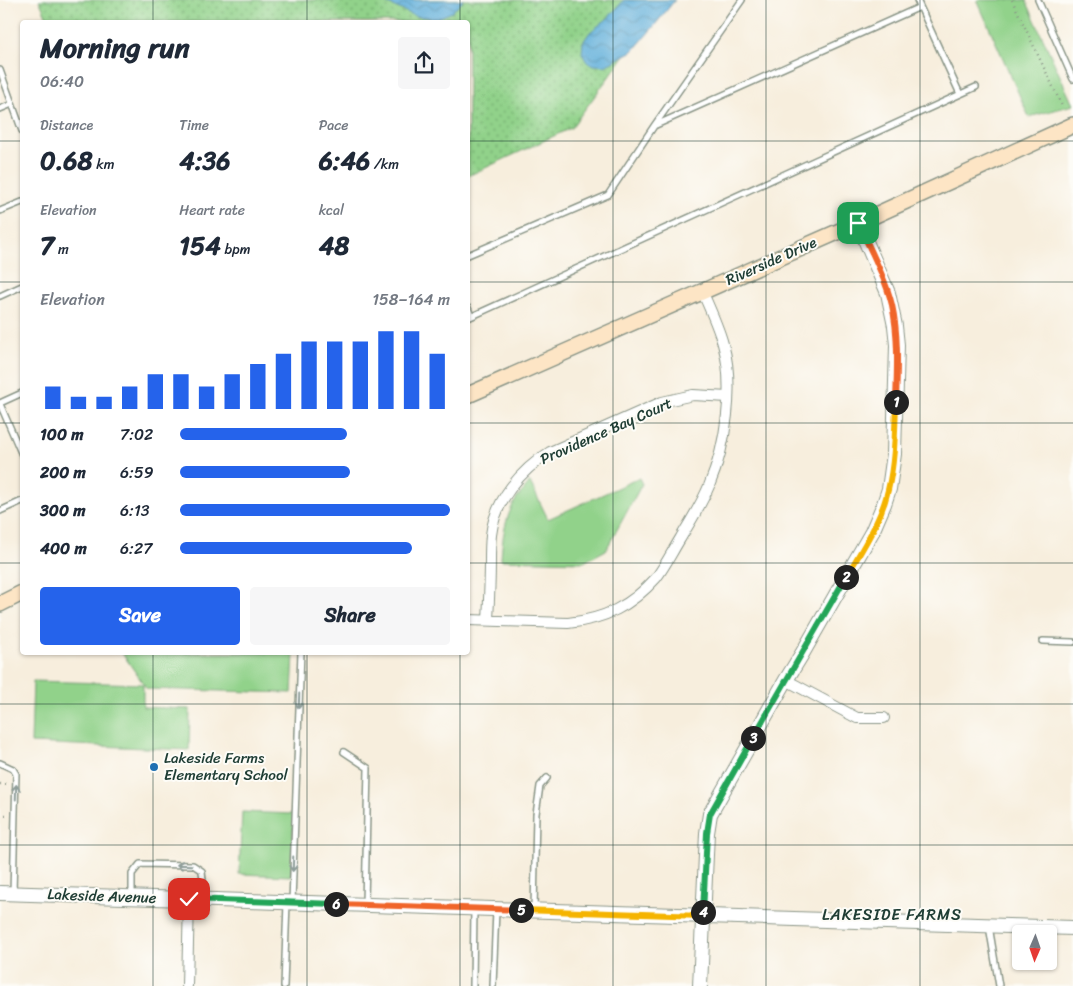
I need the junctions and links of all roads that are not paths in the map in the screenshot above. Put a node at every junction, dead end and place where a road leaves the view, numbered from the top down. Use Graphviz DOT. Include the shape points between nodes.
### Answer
graph roads {
  1 [pos="742,0"];
  2 [pos="917,0"];
  3 [pos="1038,0"];
  4 [pos="920,7"];
  5 [pos="0,70"];
  6 [pos="1073,79"];
  7 [pos="976,87"];
  8 [pos="960,94"];
  9 [pos="12,104"];
  10 [pos="0,109"];
  11 [pos="1073,125"];
  12 [pos="20,126"];
  13 [pos="654,126"];
  14 [pos="20,203"];
  15 [pos="0,211"];
  16 [pos="858,223"];
  17 [pos="470,254"];
  18 [pos="20,287"];
  19 [pos="702,291"];
  20 [pos="0,296"];
  21 [pos="470,317"];
  22 [pos="470,394"];
  23 [pos="20,395"];
  24 [pos="728,397"];
  25 [pos="0,404"];
  26 [pos="20,450"];
  27 [pos="20,502"];
  28 [pos="0,511"];
  29 [pos="20,594"];
  30 [pos="0,603"];
  31 [pos="470,620"];
  32 [pos="488,620"];
  33 [pos="1043,641"];
  34 [pos="1073,642"];
  35 [pos="301,655"];
  36 [pos="786,680"];
  37 [pos="884,718"];
  38 [pos="344,752"];
  39 [pos="0,763"];
  40 [pos="547,778"];
  41 [pos="7,893"];
  42 [pos="132,897"];
  43 [pos="189,899"];
  44 [pos="205,900"];
  45 [pos="289,903"];
  46 [pos="365,905"];
  47 [pos="474,908"];
  48 [pos="496,909"];
  49 [pos="534,910"];
  50 [pos="702,916"];
  51 [pos="989,925"];
  52 [pos="1073,928"];
  53 [pos="187,986"];
  54 [pos="284,986"];
  55 [pos="473,986"];
  56 [pos="493,986"];
  57 [pos="700,986"];
  58 [pos="999,986"];
  1 -- 13 [label="lane"];
  2 -- 4 [label="lane"];
  3 -- 6 [label="lane"];
  4 -- 8 [label="lane"];
  4 -- 13 [label="lane"];
  5 -- 9 [label="lane"];
  7 -- 8 [label="lane"];
  8 -- 21 [label="lane"];
  9 -- 10 [label="lane"];
  9 -- 12 [label="lane"];
  11 -- 16 [label="main road, Riverside Drive"];
  13 -- 17 [label="lane" via="608,195"];
  14 -- 15 [label="lane"];
  16 -- 19 [label="main road, Riverside Drive"];
  16 -- 36 [label="street" via="888,293 896,326 894,454 889,489 872,532"];
  18 -- 20 [label="lane"];
  19 -- 22 [label="main road, Riverside Drive"];
  19 -- 24 [label="street" via="724,346"];
  23 -- 25 [label="lane"];
  24 -- 32 [label="street, Providence Bay Court" via="693,395 662,402 550,452 530,466 506,495 494,521"];
  24 -- 32 [label="street" via="723,440 709,486 660,574 647,588 626,605 583,622"];
  25 -- 26 [label="lane"];
  27 -- 28 [label="lane"];
  29 -- 30 [label="main road"];
  31 -- 32 [label="street"];
  33 -- 34 [label="lane"];
  35 -- 45 [label="lane, one-way"];
  36 -- 37 [label="street" via="856,718"];
  36 -- 50 [label="street" via="710,814"];
  38 -- 46 [label="lane" via="368,768"];
  41 -- 39 [label="lane, one-way" via="16,774"];
  40 -- 49 [label="lane" via="540,786 536,814"];
  41 -- 42 [label="street, Lakeside Avenue"];
  42 -- 43 [label="street, Lakeside Avenue"];
  44 -- 42 [label="lane, one-way" via="202,871 192,865 140,864 132,874"];
  43 -- 44 [label="street, Lakeside Avenue"];
  43 -- 53 [label="street"];
  44 -- 45 [label="street, Lakeside Avenue"];
  45 -- 46 [label="street, Lakeside Avenue"];
  45 -- 54 [label="lane"];
  46 -- 47 [label="street, Lakeside Avenue"];
  47 -- 48 [label="street, Lakeside Avenue"];
  47 -- 55 [label="lane"];
  48 -- 49 [label="street, Lakeside Avenue"];
  48 -- 56 [label="lane"];
  49 -- 50 [label="street, Lakeside Avenue"];
  50 -- 51 [label="street, Lakeside Avenue"];
  50 -- 57 [label="street"];
  51 -- 52 [label="street, Lakeside Avenue"];
  51 -- 58 [label="lane"];
}
